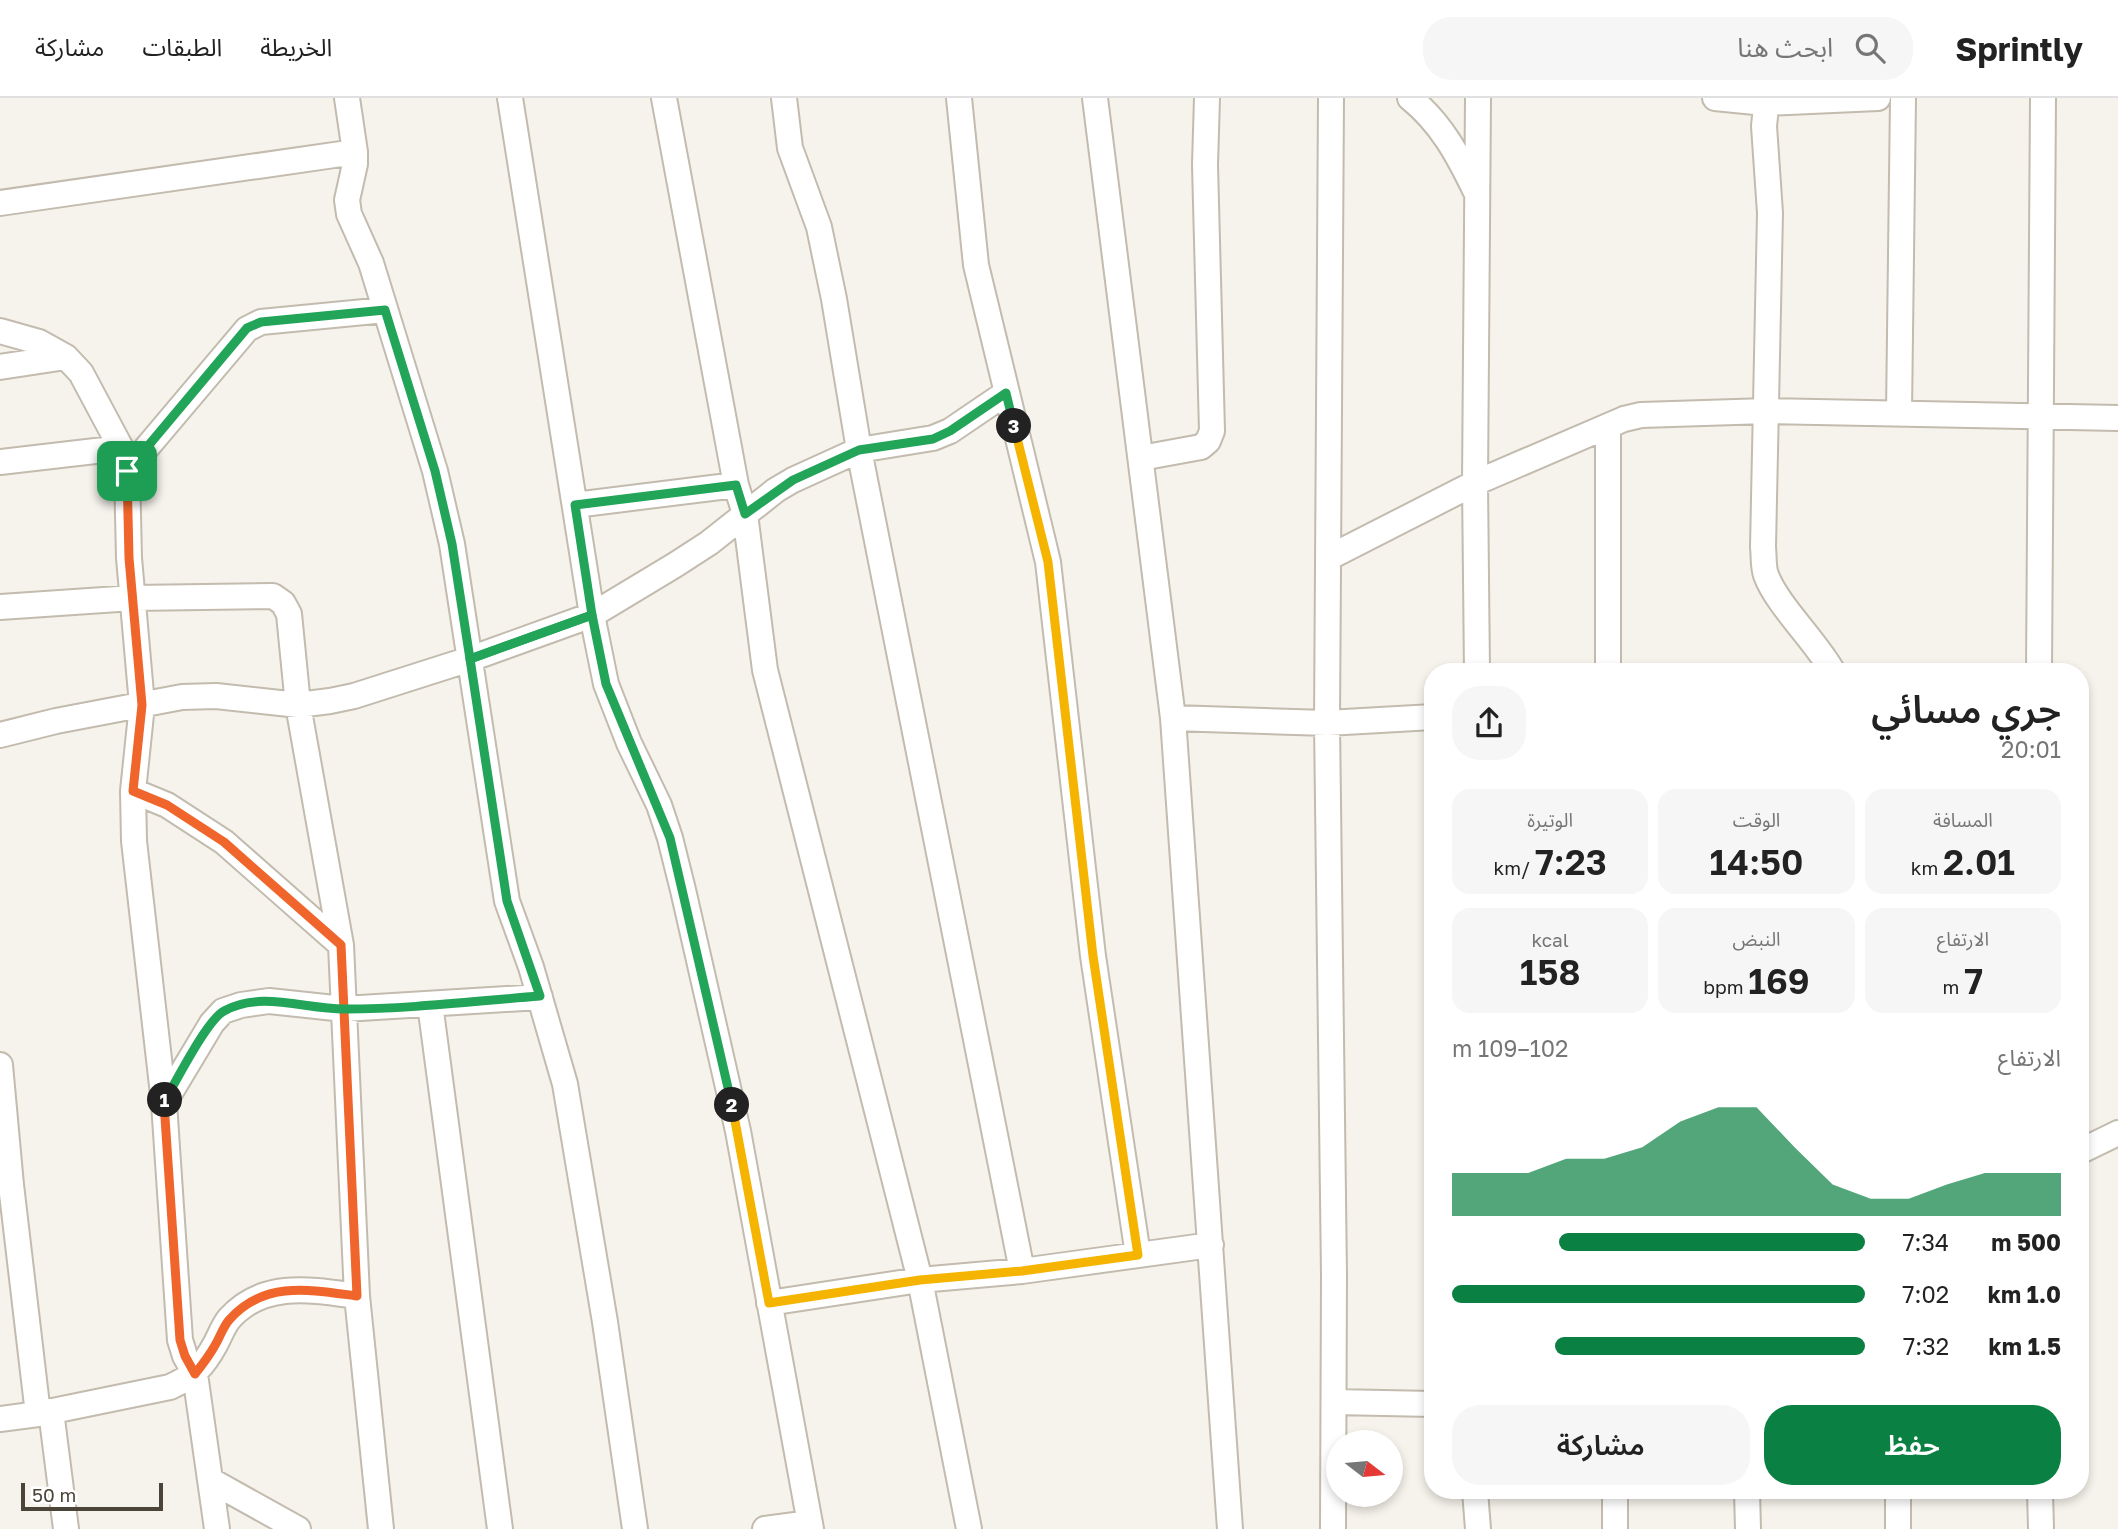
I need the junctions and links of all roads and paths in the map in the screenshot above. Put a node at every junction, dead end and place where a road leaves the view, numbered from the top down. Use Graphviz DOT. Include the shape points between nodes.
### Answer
graph roads {
  1 [pos="347,98"];
  2 [pos="510,98"];
  3 [pos="784,98"];
  4 [pos="959,98"];
  5 [pos="1095,98"];
  6 [pos="1207,98"];
  7 [pos="1331,98"];
  8 [pos="1410,98"];
  9 [pos="1478,98"];
  10 [pos="1715,98"];
  11 [pos="1878,98"];
  12 [pos="1903,98"];
  13 [pos="2043,98"];
  14 [pos="1766,100"];
  15 [pos="669,101"];
  16 [pos="355,152"];
  17 [pos="1477,194"];
  18 [pos="0,202"];
  19 [pos="385,310"];
  20 [pos="0,331"];
  21 [pos="66,357"];
  22 [pos="0,367"];
  23 [pos="1006,393"];
  24 [pos="1767,411"];
  25 [pos="1899,413"];
  26 [pos="2040,415"];
  27 [pos="2118,418"];
  28 [pos="1608,427"];
  29 [pos="859,450"];
  30 [pos="1141,458"];
  31 [pos="124,459"];
  32 [pos="0,462"];
  33 [pos="1475,483"];
  34 [pos="736,485"];
  35 [pos="575,505"];
  36 [pos="745,514"];
  37 [pos="1328,558"];
  38 [pos="132,598"];
  39 [pos="0,607"];
  40 [pos="592,615"];
  41 [pos="470,659"];
  42 [pos="1477,663"];
  43 [pos="1608,663"];
  44 [pos="1828,663"];
  45 [pos="2039,663"];
  46 [pos="142,705"];
  47 [pos="298,705"];
  48 [pos="1173,718"];
  49 [pos="1424,718"];
  50 [pos="1327,723"];
  51 [pos="0,735"];
  52 [pos="133,791"];
  53 [pos="341,945"];
  54 [pos="540,996"];
  55 [pos="430,1004"];
  56 [pos="344,1010"];
  57 [pos="0,1065"];
  58 [pos="164,1103"];
  59 [pos="2118,1133"];
  60 [pos="2089,1147"];
  61 [pos="6,1185"];
  62 [pos="1211,1245"];
  63 [pos="1138,1255"];
  64 [pos="1022,1271"];
  65 [pos="920,1280"];
  66 [pos="357,1296"];
  67 [pos="769,1303"];
  68 [pos="195,1374"];
  69 [pos="1334,1402"];
  70 [pos="1424,1404"];
  71 [pos="45,1413"];
  72 [pos="0,1419"];
  73 [pos="210,1480"];
  74 [pos="1476,1499"];
  75 [pos="1615,1499"];
  76 [pos="1748,1499"];
  77 [pos="1898,1499"];
  78 [pos="2040,1499"];
  79 [pos="810,1526"];
  80 [pos="65,1529"];
  81 [pos="217,1529"];
  82 [pos="298,1529"];
  83 [pos="381,1529"];
  84 [pos="500,1529"];
  85 [pos="635,1529"];
  86 [pos="765,1529"];
  87 [pos="969,1529"];
  88 [pos="1230,1529"];
  89 [pos="1333,1529"];
  90 [pos="1478,1529"];
  91 [pos="1615,1529"];
  92 [pos="1748,1529"];
  93 [pos="1898,1529"];
  94 [pos="2041,1529"];
  1 -- 16 [label="street"];
  2 -- 35 [label="street"];
  3 -- 29 [label="street" via="790,149 826,260"];
  4 -- 23 [label="street" via="976,265"];
  5 -- 30 [label="street"];
  6 -- 30 [label="street" via="1212,431 1201,447"];
  7 -- 37 [label="street"];
  8 -- 17 [label="street" via="1438,124"];
  9 -- 17 [label="street"];
  10 -- 14 [label="street"];
  11 -- 14 [label="street"];
  12 -- 25 [label="street"];
  13 -- 26 [label="street"];
  14 -- 24 [label="street" via="1770,213"];
  15 -- 34 [label="street"];
  16 -- 18 [label="street"];
  16 -- 19 [label="street" via="349,214"];
  17 -- 33 [label="street"];
  19 -- 31 [label="street" via="261,322 247,328"];
  19 -- 41 [label="street" via="435,471"];
  20 -- 21 [label="street" via="39,342"];
  21 -- 22 [label="street"];
  21 -- 31 [label="street" via="82,373"];
  23 -- 29 [label="street" via="933,439"];
  23 -- 63 [label="street" via="1048,562 1093,956"];
  24 -- 25 [label="street"];
  24 -- 28 [label="street" via="1642,415"];
  24 -- 44 [label="street" via="1766,574"];
  25 -- 26 [label="street"];
  26 -- 27 [label="street"];
  26 -- 45 [label="street"];
  28 -- 33 [label="street"];
  28 -- 43 [label="street"];
  29 -- 36 [label="street" via="793,480"];
  29 -- 64 [label="street"];
  30 -- 48 [label="street"];
  31 -- 32 [label="street"];
  31 -- 38 [label="street"];
  33 -- 37 [label="street"];
  33 -- 42 [label="street"];
  34 -- 35 [label="street"];
  34 -- 36 [label="street"];
  35 -- 40 [label="street"];
  36 -- 40 [label="street" via="709,543"];
  36 -- 65 [label="street" via="765,670"];
  37 -- 50 [label="street"];
  38 -- 39 [label="street"];
  38 -- 46 [label="street"];
  38 -- 47 [label="street" via="272,596 283,603 289,614"];
  40 -- 41 [label="street"];
  40 -- 67 [label="street" via="606,684 670,838 738,1131"];
  41 -- 47 [label="street" via="354,695"];
  41 -- 54 [label="street" via="507,901"];
  46 -- 47 [label="street" via="216,696"];
  46 -- 51 [label="street"];
  46 -- 52 [label="street"];
  47 -- 53 [label="street"];
  48 -- 50 [label="street"];
  48 -- 62 [label="street"];
  49 -- 50 [label="street"];
  50 -- 69 [label="street"];
  52 -- 53 [label="street" via="176,810 224,842"];
  52 -- 58 [label="street" via="134,841"];
  53 -- 56 [label="street"];
  54 -- 55 [label="street"];
  54 -- 85 [label="street" via="565,1084"];
  55 -- 56 [label="street"];
  55 -- 84 [label="street"];
  56 -- 58 [label="street" via="269,1001 223,1011"];
  56 -- 66 [label="street"];
  57 -- 61 [label="street"];
  58 -- 68 [label="street" via="180,1340"];
  59 -- 60 [label="street"];
  61 -- 71 [label="street"];
  62 -- 63 [label="street"];
  62 -- 88 [label="street"];
  63 -- 64 [label="street"];
  64 -- 65 [label="street"];
  65 -- 67 [label="street"];
  65 -- 87 [label="street"];
  66 -- 68 [label="street" via="278,1290 247,1304 229,1319"];
  66 -- 83 [label="street"];
  67 -- 79 [label="street"];
  68 -- 71 [label="street" via="170,1387"];
  68 -- 73 [label="street"];
  69 -- 70 [label="street"];
  69 -- 89 [label="street"];
  71 -- 72 [label="street"];
  71 -- 80 [label="street"];
  73 -- 81 [label="street"];
  73 -- 82 [label="street"];
  74 -- 90 [label="street"];
  75 -- 91 [label="street"];
  76 -- 92 [label="street"];
  77 -- 93 [label="street"];
  78 -- 94 [label="street"];
  79 -- 86 [label="street"];
}
